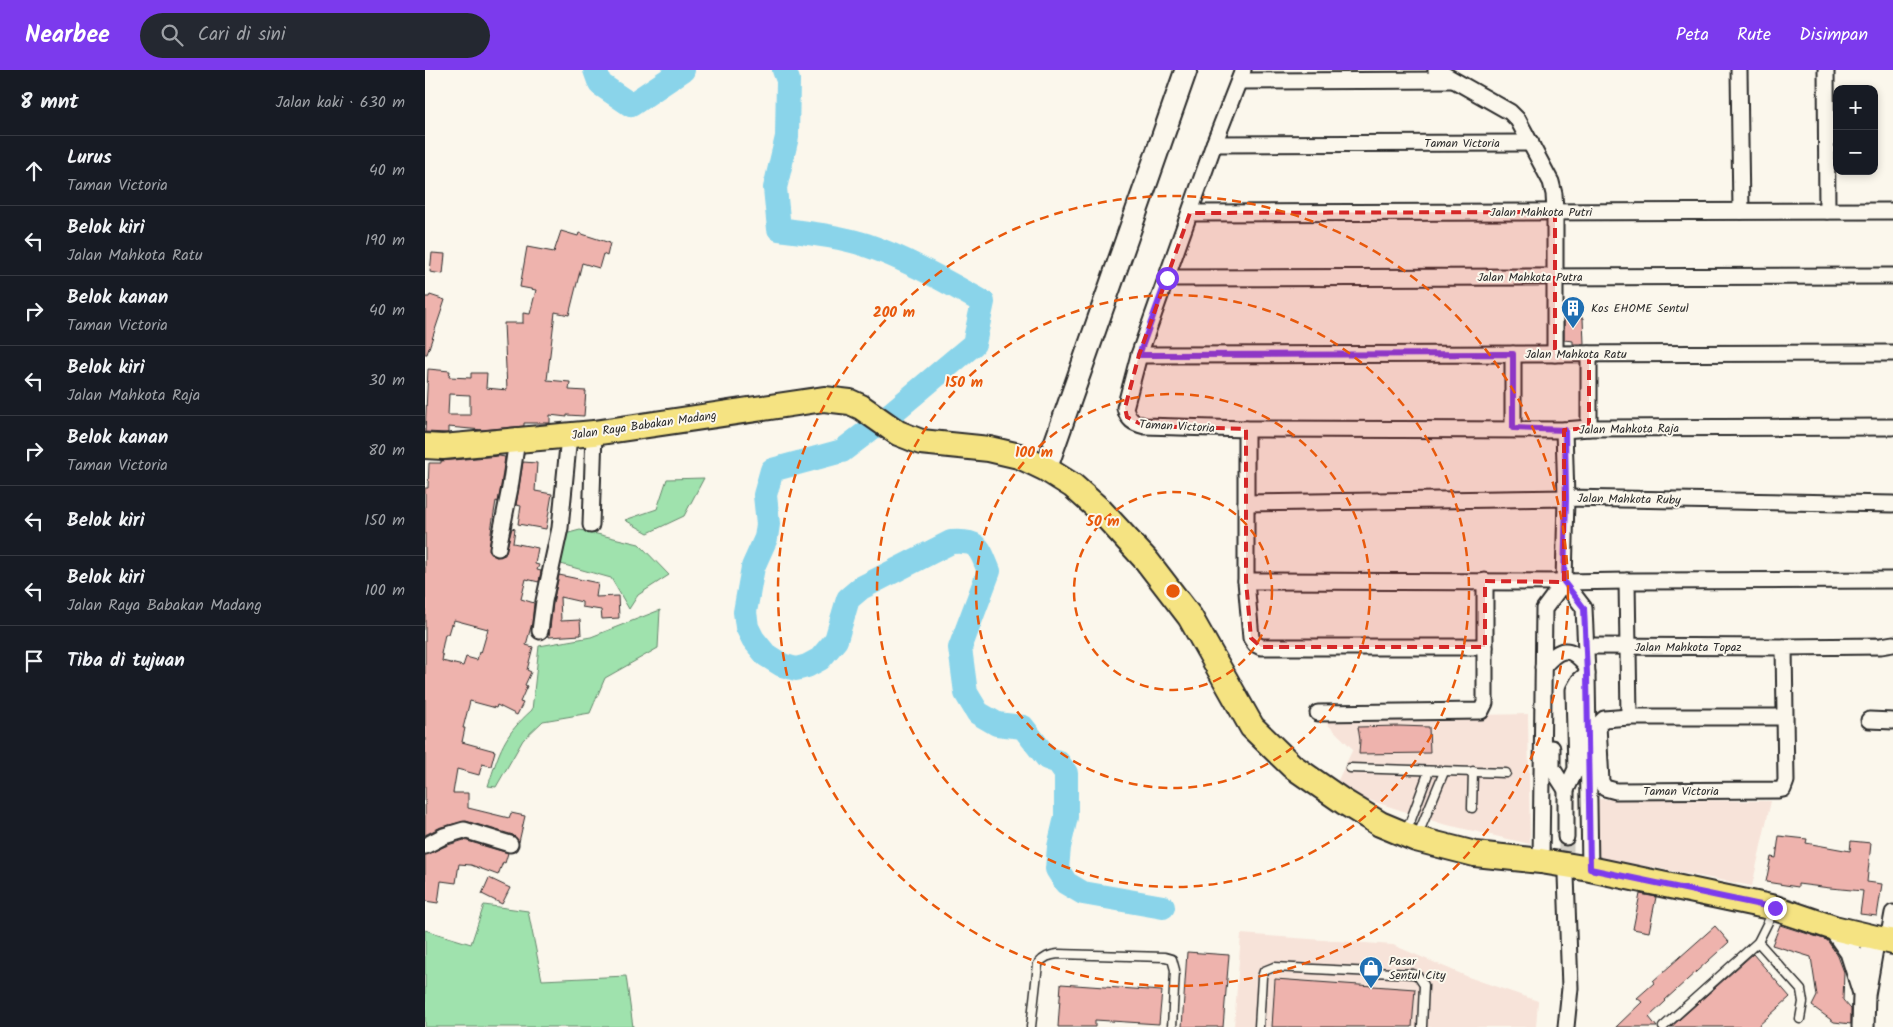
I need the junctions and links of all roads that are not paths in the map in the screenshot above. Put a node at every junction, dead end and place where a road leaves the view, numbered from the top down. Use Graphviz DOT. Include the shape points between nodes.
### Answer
graph roads {
  1 [pos="1186,70"];
  2 [pos="1436,70"];
  3 [pos="1739,70"];
  4 [pos="1826,70"];
  5 [pos="1241,76"];
  6 [pos="1452,80"];
  7 [pos="1531,143"];
  8 [pos="1214,144"];
  9 [pos="1827,211"];
  10 [pos="1893,211"];
  11 [pos="1555,212"];
  12 [pos="1741,212"];
  13 [pos="1190,213"];
  14 [pos="1893,276"];
  15 [pos="1555,277"];
  16 [pos="1167,278"];
  17 [pos="1893,353"];
  18 [pos="1513,354"];
  19 [pos="1555,354"];
  20 [pos="1589,354"];
  21 [pos="1139,355"];
  22 [pos="1513,428"];
  23 [pos="1589,428"];
  24 [pos="1893,428"];
  25 [pos="1246,429"];
  26 [pos="1565,430"];
  27 [pos="595,433"];
  28 [pos="569,436"];
  29 [pos="517,440"];
  30 [pos="425,446"];
  31 [pos="1046,470"];
  32 [pos="1566,498"];
  33 [pos="1246,503"];
  34 [pos="1893,504"];
  35 [pos="591,525"];
  36 [pos="498,548"];
  37 [pos="1627,580"];
  38 [pos="1893,580"];
  39 [pos="1246,581"];
  40 [pos="1485,581"];
  41 [pos="1564,582"];
  42 [pos="540,631"];
  43 [pos="1893,644"];
  44 [pos="1592,646"];
  45 [pos="1485,647"];
  46 [pos="1628,647"];
  47 [pos="1784,647"];
  48 [pos="1587,669"];
  49 [pos="1543,672"];
  50 [pos="1318,713"];
  51 [pos="1785,716"];
  52 [pos="1629,717"];
  53 [pos="1869,720"];
  54 [pos="1893,721"];
  55 [pos="1350,768"];
  56 [pos="1429,771"];
  57 [pos="1473,771"];
  58 [pos="1444,772"];
  59 [pos="1506,773"];
  60 [pos="1566,790"];
  61 [pos="1472,808"];
  62 [pos="1411,837"];
  63 [pos="1565,837"];
  64 [pos="510,844"];
  65 [pos="425,846"];
  66 [pos="1541,861"];
  67 [pos="1590,869"];
  68 [pos="1566,875"];
  69 [pos="1775,908"];
  70 [pos="1893,913"];
  71 [pos="1835,928"];
  72 [pos="1885,940"];
  73 [pos="1758,942"];
  74 [pos="1864,995"];
  75 [pos="1800,1019"];
  76 [pos="1031,1027"];
  77 [pos="1172,1027"];
  78 [pos="1259,1027"];
  79 [pos="1422,1027"];
  80 [pos="1566,1027"];
  81 [pos="1663,1027"];
  82 [pos="1863,1027"];
  1 -- 31 [label="street"];
  2 -- 6 [label="street"];
  3 -- 12 [label="street"];
  4 -- 9 [label="street"];
  5 -- 6 [label="street"];
  5 -- 8 [label="street, Taman Victoria"];
  6 -- 7 [label="street" via="1510,112"];
  7 -- 8 [label="street, Taman Victoria"];
  7 -- 11 [label="street" via="1551,182"];
  8 -- 13 [label="street, Taman Victoria"];
  9 -- 10 [label="street, Jalan Mahkota Putri"];
  9 -- 12 [label="street, Jalan Mahkota Putri"];
  11 -- 12 [label="street, Jalan Mahkota Putri"];
  11 -- 13 [label="street, Jalan Mahkota Putri"];
  11 -- 15 [label="street"];
  13 -- 16 [label="street, Taman Victoria"];
  14 -- 15 [label="street, Jalan Mahkota Putra"];
  15 -- 16 [label="street, Jalan Mahkota Putra"];
  15 -- 19 [label="street"];
  16 -- 21 [label="street, Taman Victoria"];
  17 -- 20 [label="street, Jalan Mahkota Ratu"];
  18 -- 19 [label="street, Jalan Mahkota Ratu"];
  18 -- 21 [label="street, Jalan Mahkota Ratu"];
  18 -- 22 [label="street"];
  19 -- 20 [label="street, Jalan Mahkota Ratu"];
  20 -- 23 [label="street"];
  21 -- 25 [label="street, Taman Victoria" via="1125,408 1127,417 1134,423"];
  22 -- 25 [label="street, Jalan Mahkota Raja"];
  22 -- 26 [label="street, Jalan Mahkota Raja"];
  23 -- 24 [label="street, Jalan Mahkota Raja"];
  23 -- 26 [label="street, Jalan Mahkota Raja"];
  25 -- 33 [label="street"];
  26 -- 32 [label="street"];
  27 -- 28 [label="main road, Jalan Raya Babakan Madang"];
  27 -- 31 [label="main road, Jalan Raya Babakan Madang" via="824,399 850,402 898,433 921,442 989,449 1019,456"];
  27 -- 35 [label="street"];
  28 -- 29 [label="main road, Jalan Raya Babakan Madang"];
  28 -- 42 [label="street" via="560,528"];
  29 -- 30 [label="main road, Jalan Raya Babakan Madang"];
  29 -- 36 [label="street"];
  31 -- 62 [label="main road" via="1073,486 1101,511 1147,561 1190,618 1252,727 1293,766 1336,797 1380,824"];
  32 -- 33 [label="street, Jalan Mahkota Ruby"];
  32 -- 34 [label="street, Jalan Mahkota Ruby"];
  32 -- 41 [label="street"];
  33 -- 39 [label="street"];
  37 -- 38 [label="street"];
  37 -- 41 [label="street"];
  37 -- 46 [label="street"];
  39 -- 40 [label="street"];
  39 -- 45 [label="street" via="1251,638 1261,647"];
  40 -- 41 [label="street"];
  40 -- 45 [label="street"];
  41 -- 48 [label="street" via="1584,608"];
  41 -- 49 [label="street" via="1544,609"];
  43 -- 47 [label="street"];
  44 -- 46 [label="street, Jalan Mahkota Topaz"];
  45 -- 50 [label="street" via="1485,703 1481,711"];
  46 -- 47 [label="street, Jalan Mahkota Topaz"];
  46 -- 52 [label="street"];
  47 -- 51 [label="street, Taman Victoria"];
  48 -- 49 [label="street" via="1577,654 1565,650 1553,654"];
  48 -- 60 [label="street" via="1575,690 1577,769"];
  48 -- 67 [label="street"];
  49 -- 60 [label="street" via="1550,688 1552,768"];
  49 -- 66 [label="street"];
  51 -- 52 [label="street, Taman Victoria"];
  51 -- 52 [label="street, Taman Victoria" via="1786,781 1783,788 1610,790 1601,782 1600,722 1607,718"];
  53 -- 54 [label="street"];
  55 -- 56 [label="lane"];
  56 -- 58 [label="lane"];
  56 -- 62 [label="lane"];
  57 -- 58 [label="lane"];
  57 -- 59 [label="lane"];
  57 -- 61 [label="lane"];
  58 -- 62 [label="lane"];
  60 -- 63 [label="street"];
  62 -- 66 [label="main road" via="1475,854"];
  64 -- 65 [label="street" via="464,830"];
  66 -- 67 [label="main road"];
  67 -- 69 [label="main road"];
  68 -- 80 [label="street" via="1570,988"];
  69 -- 71 [label="main road"];
  69 -- 73 [label="lane"];
  70 -- 72 [label="street"];
  71 -- 72 [label="main road"];
  71 -- 74 [label="street" via="1851,952"];
  72 -- 74 [label="street"];
  73 -- 75 [label="lane" via="1801,990"];
  73 -- 81 [label="lane"];
  74 -- 82 [label="street"];
  76 -- 77 [label="lane" via="1038,964 1049,955 1058,954 1172,959 1175,970"];
  78 -- 79 [label="lane" via="1262,977 1264,972 1274,967 1418,976 1424,984"];
}
